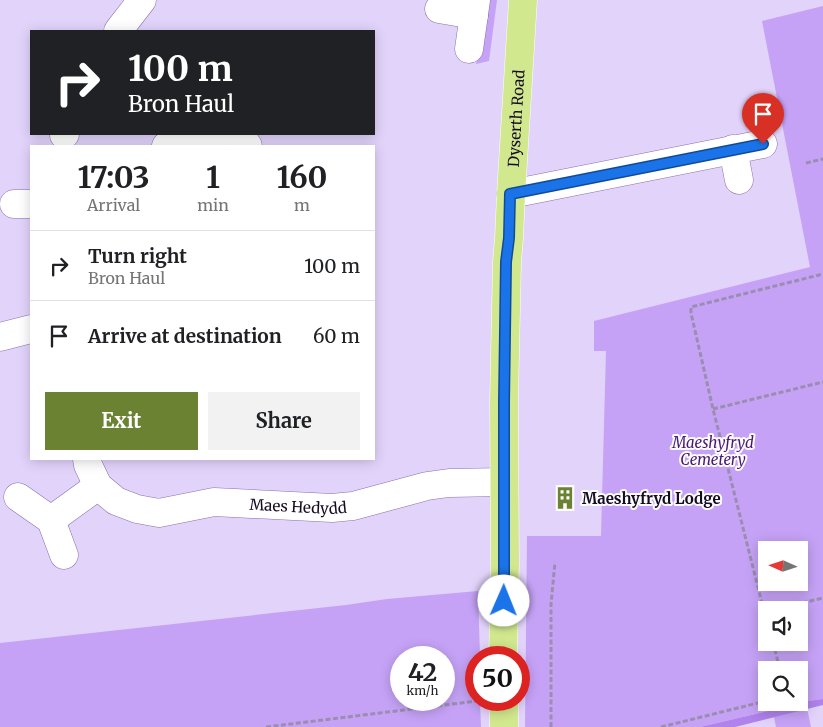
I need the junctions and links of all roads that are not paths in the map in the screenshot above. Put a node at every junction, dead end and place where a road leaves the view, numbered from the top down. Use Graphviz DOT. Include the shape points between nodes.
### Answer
graph roads {
  1 [pos="142,0"];
  2 [pos="523,0"];
  3 [pos="475,8"];
  4 [pos="439,10"];
  5 [pos="119,30"];
  6 [pos="469,49"];
  7 [pos="216,135"];
  8 [pos="763,144"];
  9 [pos="171,145"];
  10 [pos="733,150"];
  11 [pos="739,180"];
  12 [pos="510,194"];
  13 [pos="30,329"];
  14 [pos="0,336"];
  15 [pos="87,460"];
  16 [pos="504,482"];
  17 [pos="98,486"];
  18 [pos="18,497"];
  19 [pos="51,520"];
  20 [pos="64,555"];
  21 [pos="503,646"];
  22 [pos="504,711"];
  23 [pos="504,727"];
  1 -- 5 [label="street"];
  2 -- 12 [label="main road, Dyserth Road"];
  3 -- 4 [label="street"];
  3 -- 6 [label="street"];
  7 -- 9 [label="street"];
  8 -- 10 [label="street"];
  10 -- 11 [label="street"];
  10 -- 12 [label="street"];
  12 -- 16 [label="main road, Dyserth Road" via="506,262"];
  13 -- 14 [label="street"];
  15 -- 17 [label="street, Maes Hedydd"];
  16 -- 17 [label="street, Maes Hedydd" via="427,486 353,506 332,508 214,502 160,513 116,501"];
  16 -- 21 [label="main road, Dyserth Road"];
  17 -- 19 [label="street"];
  18 -- 19 [label="street"];
  19 -- 20 [label="street"];
  22 -- 23 [label="main road"];
}
